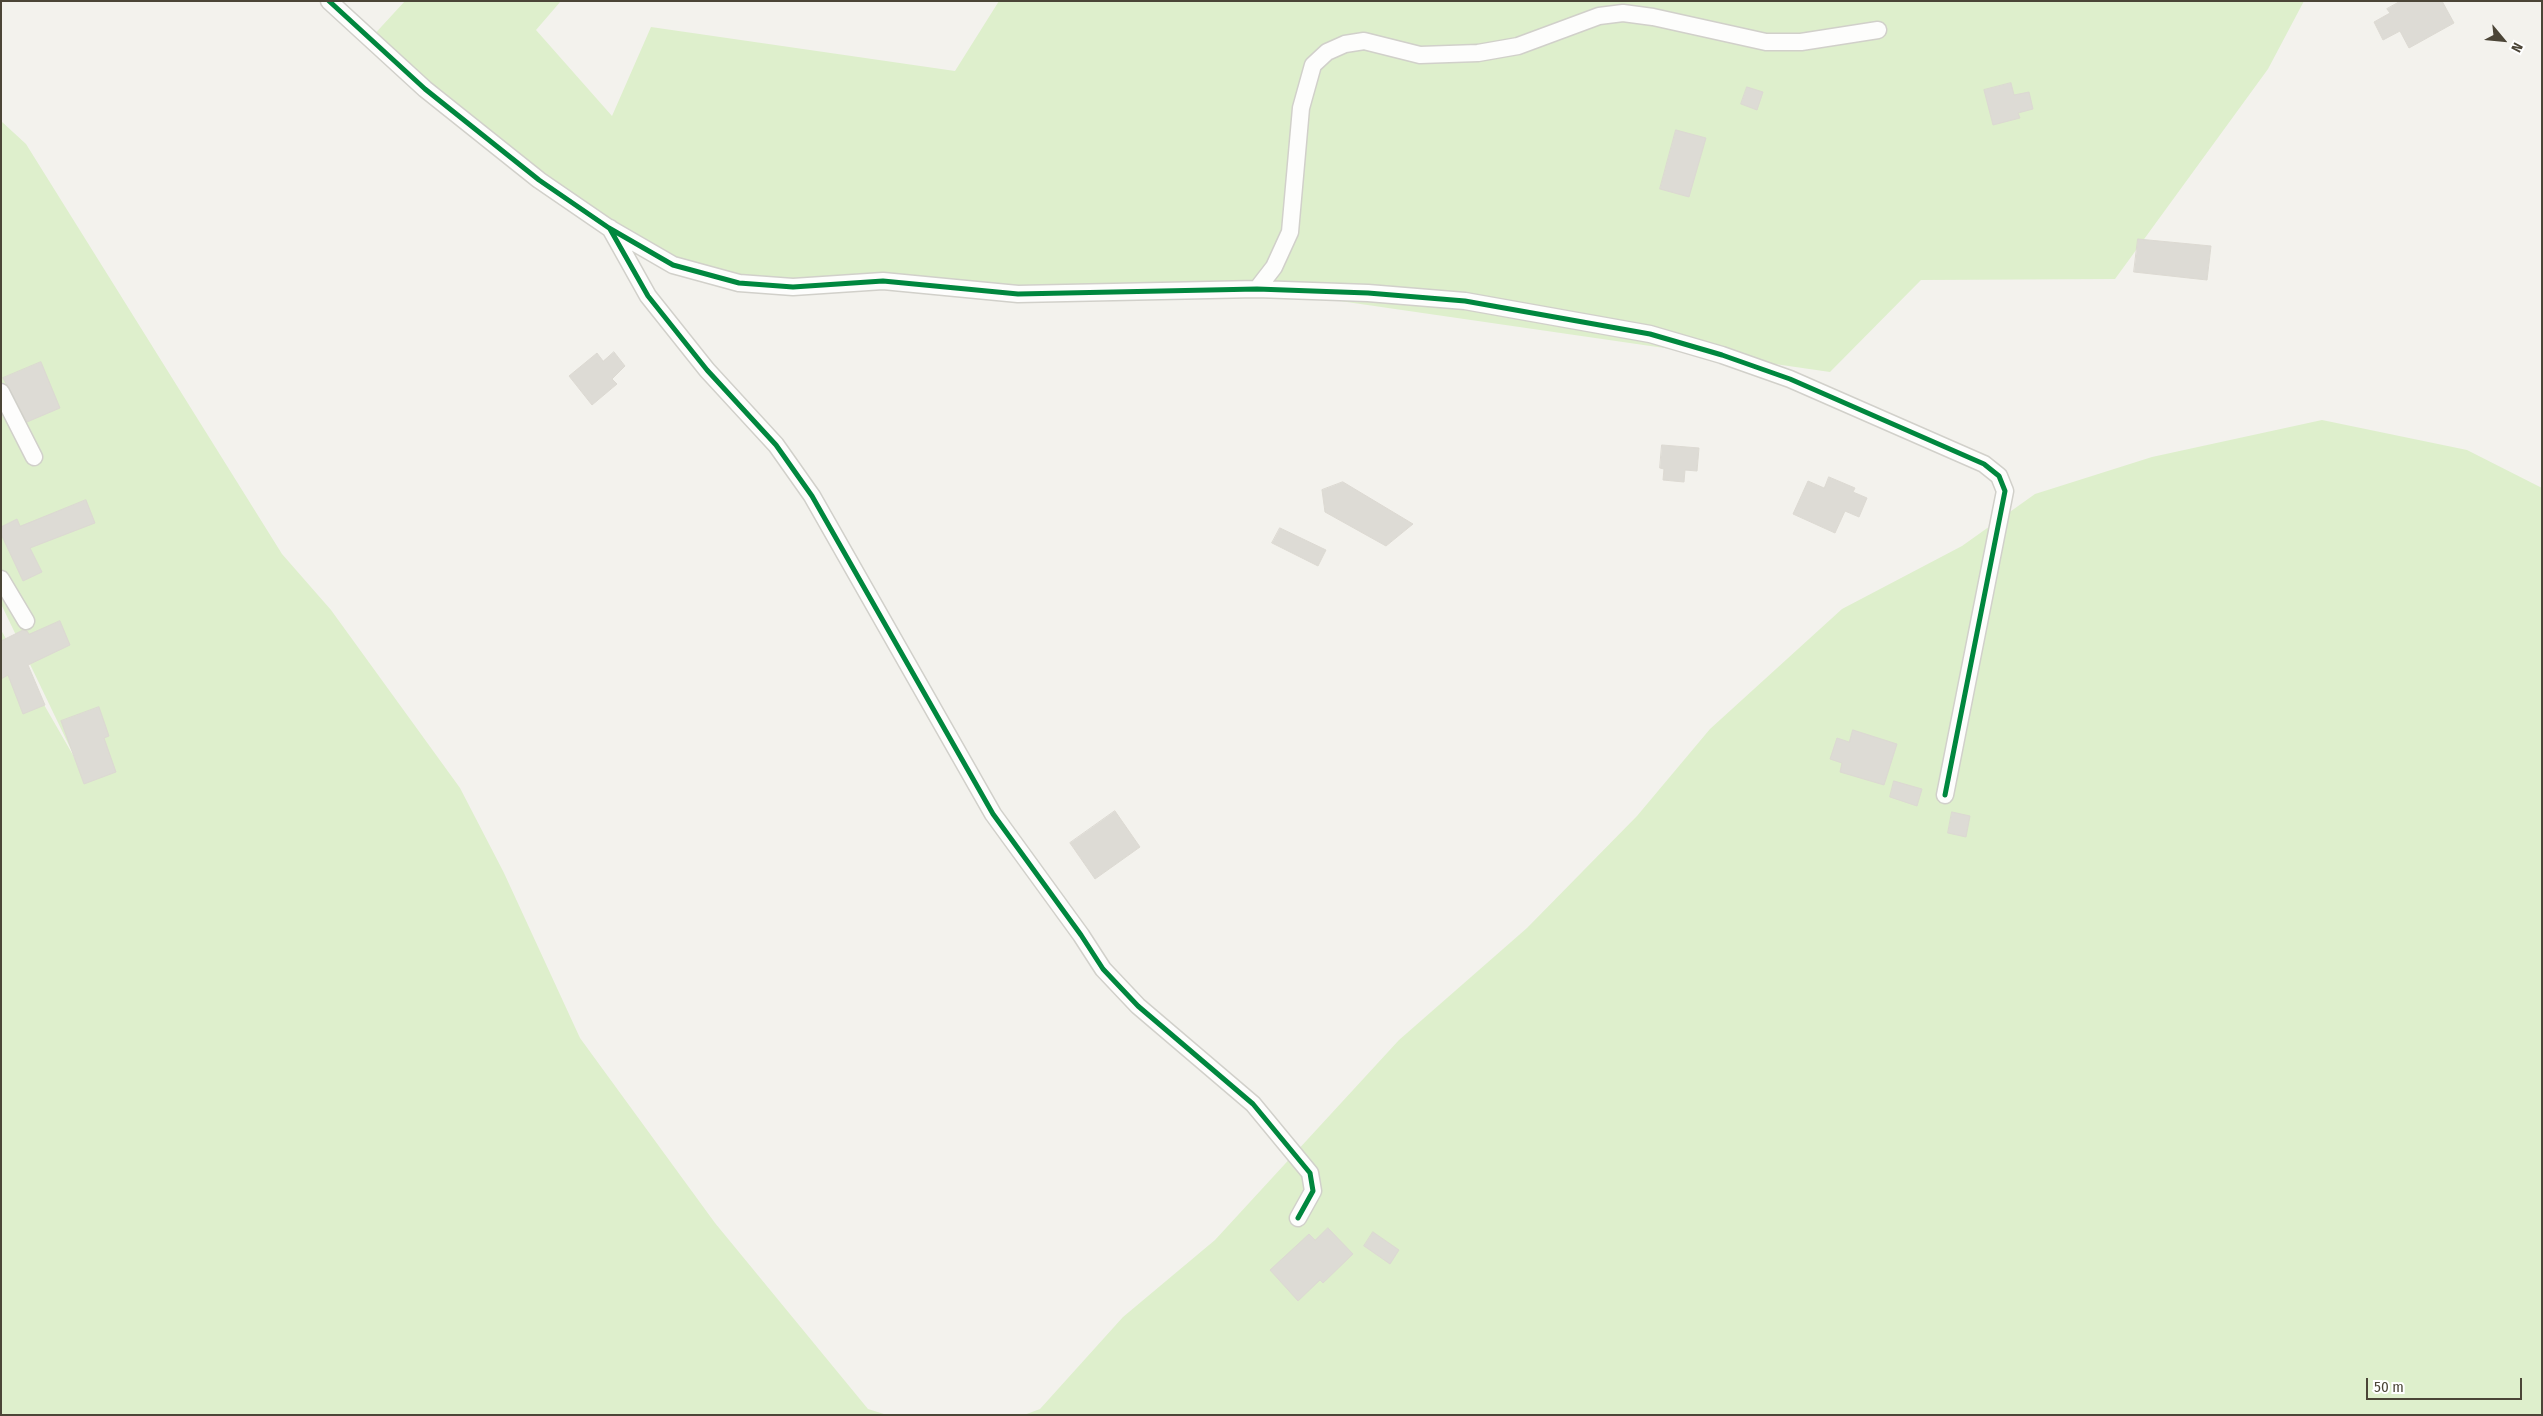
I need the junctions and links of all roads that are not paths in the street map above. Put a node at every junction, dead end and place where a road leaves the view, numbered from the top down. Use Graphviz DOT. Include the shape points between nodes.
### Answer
graph roads {
  1 [pos="329,1"];
  2 [pos="1878,30"];
  3 [pos="609,228"];
  4 [pos="1257,289"];
  5 [pos="1,392"];
  6 [pos="34,457"];
  7 [pos="1,579"];
  8 [pos="26,621"];
  9 [pos="1944,795"];
  10 [pos="1298,1218"];
  1 -- 3 [label="street" via="440,102 539,180"];
  2 -- 4 [label="street" via="1801,42 1766,42 1623,13 1599,16 1518,46 1478,53 1420,55 1364,41 1345,44 1327,52 1313,65 1301,108 1290,232 1274,267"];
  3 -- 4 [label="street" via="673,265 739,284 793,287 883,280 1018,294"];
  3 -- 10 [label="street" via="648,296 707,370 776,446 812,496 993,814 1103,969 1138,1006 1252,1104 1310,1173 1313,1191"];
  4 -- 9 [label="street" via="1465,301 1650,334 1790,379 1984,464 1999,476 2005,491"];
  5 -- 6 [label="street"];
  7 -- 8 [label="street"];
}
